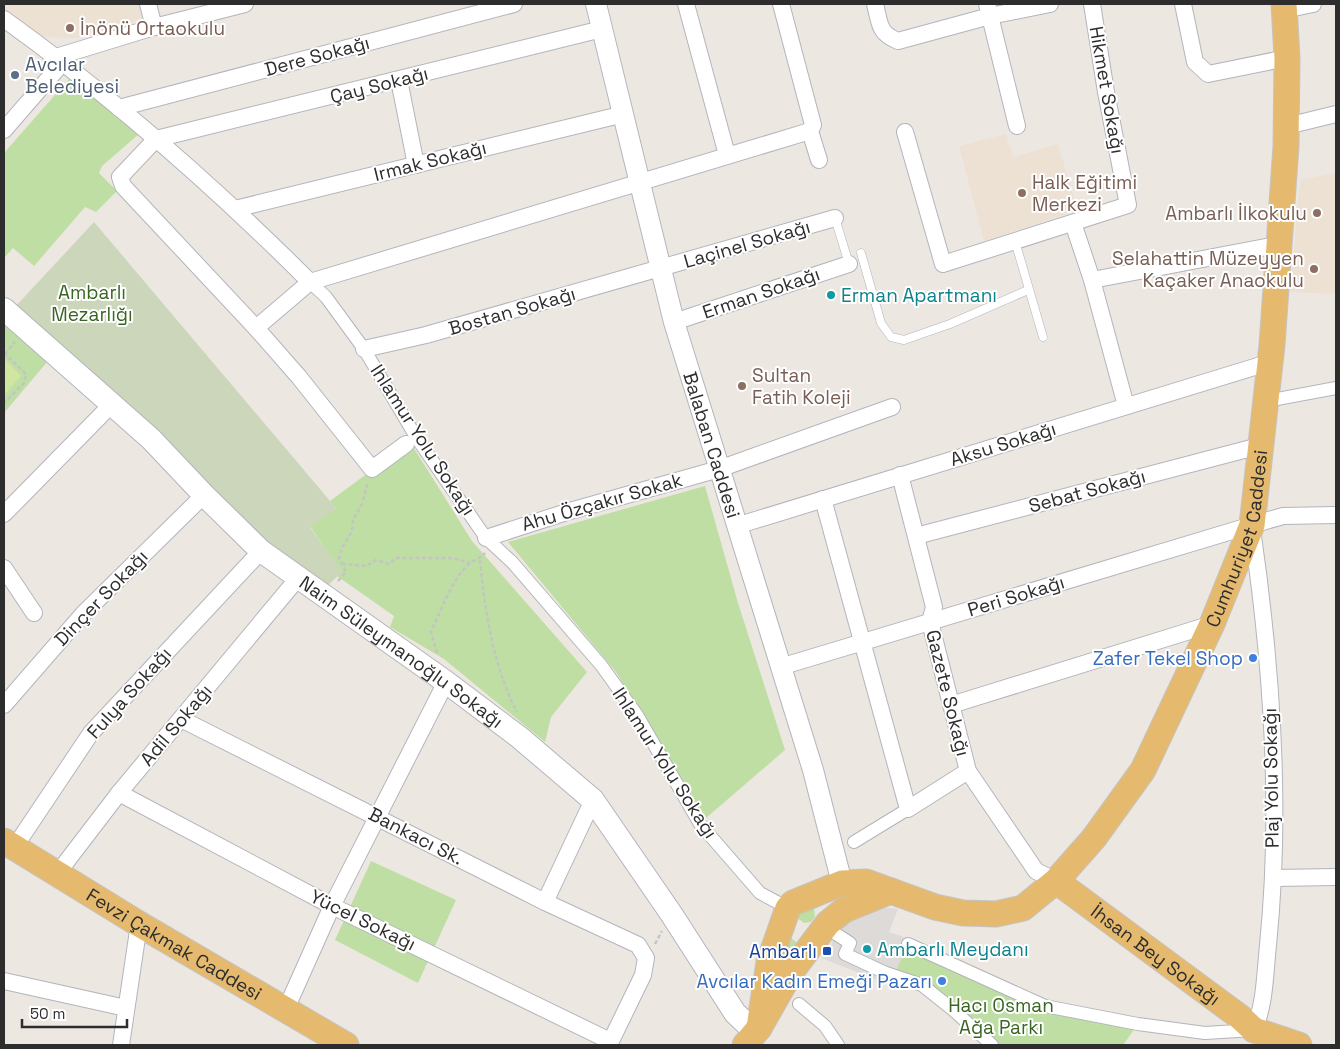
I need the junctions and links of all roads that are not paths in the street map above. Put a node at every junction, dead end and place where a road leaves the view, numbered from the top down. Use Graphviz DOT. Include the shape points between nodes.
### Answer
graph roads {
  1 [pos="148,4"];
  2 [pos="245,4"];
  3 [pos="514,4"];
  4 [pos="596,4"];
  5 [pos="686,4"];
  6 [pos="781,4"];
  7 [pos="875,4"];
  8 [pos="1050,4"];
  9 [pos="1092,4"];
  10 [pos="1183,4"];
  11 [pos="1313,4"];
  12 [pos="1284,7"];
  13 [pos="988,10"];
  14 [pos="4,20"];
  15 [pos="154,27"];
  16 [pos="602,29"];
  17 [pos="1288,58"];
  18 [pos="60,60"];
  19 [pos="399,80"];
  20 [pos="119,108"];
  21 [pos="624,114"];
  22 [pos="1336,114"];
  23 [pos="1017,126"];
  24 [pos="1287,126"];
  25 [pos="4,130"];
  26 [pos="810,131"];
  27 [pos="905,132"];
  28 [pos="156,139"];
  29 [pos="727,156"];
  30 [pos="819,160"];
  31 [pos="416,165"];
  32 [pos="640,184"];
  33 [pos="235,209"];
  34 [pos="834,218"];
  35 [pos="1073,224"];
  36 [pos="1015,242"];
  37 [pos="1278,246"];
  38 [pos="862,253"];
  39 [pos="849,264"];
  40 [pos="660,269"];
  41 [pos="1092,280"];
  42 [pos="310,282"];
  43 [pos="1028,290"];
  44 [pos="4,309"];
  45 [pos="674,322"];
  46 [pos="256,328"];
  47 [pos="1043,338"];
  48 [pos="364,350"];
  49 [pos="1271,362"];
  50 [pos="1336,388"];
  51 [pos="1267,400"];
  52 [pos="112,404"];
  53 [pos="1126,406"];
  54 [pos="892,407"];
  55 [pos="406,444"];
  56 [pos="1259,446"];
  57 [pos="719,469"];
  58 [pos="900,476"];
  59 [pos="204,495"];
  60 [pos="823,499"];
  61 [pos="4,514"];
  62 [pos="1336,515"];
  63 [pos="1252,525"];
  64 [pos="736,526"];
  65 [pos="916,536"];
  66 [pos="489,541"];
  67 [pos="261,551"];
  68 [pos="4,568"];
  69 [pos="298,578"];
  70 [pos="34,613"];
  71 [pos="930,622"];
  72 [pos="1212,624"];
  73 [pos="862,642"];
  74 [pos="780,667"];
  75 [pos="440,678"];
  76 [pos="4,705"];
  77 [pos="951,705"];
  78 [pos="181,720"];
  79 [pos="968,772"];
  80 [pos="119,793"];
  81 [pos="593,800"];
  82 [pos="908,809"];
  83 [pos="378,817"];
  84 [pos="854,842"];
  85 [pos="7,846"];
  86 [pos="57,874"];
  87 [pos="1336,877"];
  88 [pos="1273,878"];
  89 [pos="1056,881"];
  90 [pos="842,883"];
  91 [pos="892,891"];
  92 [pos="545,902"];
  93 [pos="332,906"];
  94 [pos="792,908"];
  95 [pos="139,924"];
  96 [pos="833,925"];
  97 [pos="908,944"];
  98 [pos="4,981"];
  99 [pos="799,1004"];
  100 [pos="126,1008"];
  101 [pos="286,1008"];
  102 [pos="754,1035"];
  103 [pos="1254,1040"];
  104 [pos="610,1043"];
  105 [pos="121,1045"];
  106 [pos="346,1045"];
  107 [pos="838,1045"];
  108 [pos="992,1045"];
  109 [pos="1299,1045"];
  1 -- 15 [label="street"];
  2 -- 15 [label="street"];
  3 -- 20 [label="street, Dere Sokağı"];
  4 -- 16 [label="street, Balaban Caddesi"];
  5 -- 29 [label="street"];
  6 -- 26 [label="street" via="813,125"];
  7 -- 13 [label="street" via="881,30 887,37 898,41"];
  8 -- 13 [label="street"];
  9 -- 35 [label="street, Hikmet Sokağı" via="1128,206"];
  10 -- 17 [label="street" via="1195,62 1208,74"];
  11 -- 12 [label="street"];
  12 -- 17 [label="main road, Cumhuriyet Caddesi"];
  13 -- 23 [label="street"];
  14 -- 18 [label="street, Ihlamur Yolu Sokağı"];
  15 -- 18 [label="street"];
  16 -- 19 [label="street, Çay Sokağı"];
  16 -- 21 [label="street, Balaban Caddesi"];
  17 -- 24 [label="main road, Cumhuriyet Caddesi"];
  18 -- 20 [label="street, Ihlamur Yolu Sokağı"];
  18 -- 25 [label="street"];
  19 -- 28 [label="street, Çay Sokağı"];
  19 -- 31 [label="street"];
  20 -- 28 [label="street, Ihlamur Yolu Sokağı"];
  21 -- 31 [label="street, Irmak Sokağı"];
  21 -- 32 [label="street, Balaban Caddesi"];
  22 -- 24 [label="street"];
  24 -- 37 [label="main road, Cumhuriyet Caddesi"];
  26 -- 29 [label="street"];
  26 -- 30 [label="street"];
  27 -- 36 [label="street" via="944,264"];
  28 -- 33 [label="street, Ihlamur Yolu Sokağı"];
  28 -- 46 [label="street" via="120,177 123,186"];
  29 -- 32 [label="street"];
  31 -- 33 [label="street, Irmak Sokağı"];
  32 -- 40 [label="street, Balaban Caddesi"];
  32 -- 42 [label="street"];
  33 -- 42 [label="street, Ihlamur Yolu Sokağı"];
  34 -- 39 [label="lane"];
  34 -- 40 [label="street, Laçinel Sokağı"];
  35 -- 36 [label="street"];
  35 -- 41 [label="street"];
  36 -- 43 [label="lane"];
  37 -- 41 [label="street"];
  37 -- 49 [label="main road, Cumhuriyet Caddesi"];
  38 -- 43 [label="lane" via="881,323 891,338 904,340 950,324"];
  39 -- 45 [label="street, Erman Sokağı"];
  40 -- 45 [label="street, Balaban Caddesi"];
  40 -- 48 [label="street, Bostan Sokağı"];
  41 -- 53 [label="street"];
  42 -- 46 [label="street"];
  42 -- 48 [label="street, Ihlamur Yolu Sokağı" via="326,298"];
  43 -- 47 [label="lane"];
  44 -- 52 [label="main road, Naim Süleymanoğlu Sokağı"];
  45 -- 57 [label="street, Balaban Caddesi"];
  46 -- 55 [label="street" via="372,469"];
  48 -- 66 [label="street, Ihlamur Yolu Sokağı" via="416,437"];
  49 -- 51 [label="main road, Cumhuriyet Caddesi"];
  49 -- 53 [label="street, Aksu Sokağı"];
  50 -- 51 [label="street"];
  51 -- 56 [label="main road, Cumhuriyet Caddesi"];
  52 -- 59 [label="main road, Naim Süleymanoğlu Sokağı" via="152,439"];
  52 -- 61 [label="street"];
  53 -- 58 [label="street, Aksu Sokağı"];
  54 -- 57 [label="street, Ahu Özçakır Sokak"];
  56 -- 63 [label="main road, Cumhuriyet Caddesi"];
  56 -- 65 [label="street, Sebat Sokağı"];
  57 -- 64 [label="street, Balaban Caddesi"];
  57 -- 66 [label="street, Ahu Özçakır Sokak" via="570,511"];
  58 -- 60 [label="street, Aksu Sokağı"];
  58 -- 65 [label="street, Gazete Sokağı"];
  59 -- 67 [label="main road, Naim Süleymanoğlu Sokağı"];
  59 -- 76 [label="street, Dinçer Sokağı" via="84,613"];
  60 -- 64 [label="street, Aksu Sokağı"];
  60 -- 73 [label="street"];
  62 -- 63 [label="street, Peri Sokağı" via="1283,516"];
  63 -- 71 [label="street, Peri Sokağı"];
  63 -- 72 [label="main road, Cumhuriyet Caddesi"];
  63 -- 88 [label="street, Plaj Yolu Sokağı" via="1265,616 1275,789"];
  64 -- 74 [label="street, Balaban Caddesi"];
  65 -- 71 [label="street, Gazete Sokağı" via="934,607"];
  66 -- 94 [label="street, Ihlamur Yolu Sokağı" via="512,562 601,666 637,715 700,824 760,893"];
  67 -- 69 [label="main road, Naim Süleymanoğlu Sokağı"];
  67 -- 85 [label="street, Fulya Sokağı" via="91,733"];
  68 -- 70 [label="street"];
  69 -- 75 [label="main road, Naim Süleymanoğlu Sokağı"];
  69 -- 78 [label="street, Adil Sokağı"];
  71 -- 73 [label="street, Peri Sokağı"];
  71 -- 77 [label="street, Gazete Sokağı"];
  72 -- 77 [label="street"];
  72 -- 89 [label="main road, Cumhuriyet Caddesi" via="1143,770 1094,838"];
  73 -- 74 [label="street, Peri Sokağı"];
  73 -- 82 [label="street"];
  74 -- 90 [label="street, Balaban Caddesi" via="813,770"];
  75 -- 81 [label="main road, Naim Süleymanoğlu Sokağı" via="519,737"];
  75 -- 83 [label="street"];
  77 -- 79 [label="street, Gazete Sokağı"];
  78 -- 80 [label="street, Adil Sokağı"];
  78 -- 83 [label="street, Bankacı Sk."];
  79 -- 82 [label="street"];
  79 -- 89 [label="street, Gazete Sokağı" via="1036,871"];
  80 -- 86 [label="street, Adil Sokağı"];
  80 -- 93 [label="street, Yücel Sokağı"];
  81 -- 92 [label="street"];
  81 -- 102 [label="main road, Naim Süleymanoğlu Sokağı" via="734,1013"];
  82 -- 84 [label="street"];
  83 -- 92 [label="street, Bankacı Sk."];
  83 -- 93 [label="street"];
  85 -- 86 [label="main road, Fevzi Çakmak Caddesi"];
  86 -- 95 [label="main road, Fevzi Çakmak Caddesi"];
  87 -- 88 [label="street"];
  88 -- 103 [label="street, Plaj Yolu Sokağı" via="1261,1014"];
  89 -- 91 [label="main road, Cumhuriyet Caddesi" via="1023,908 996,914 935,907"];
  89 -- 103 [label="main road, İhsan Bey Sokağı" via="1240,1017"];
  90 -- 91 [label="main road" via="866,882"];
  90 -- 94 [label="main road"];
  90 -- 96 [label="main road" via="847,902"];
  91 -- 96 [label="main road"];
  92 -- 104 [label="street, Bankacı Sk." via="638,945 646,958 643,975"];
  93 -- 101 [label="street"];
  93 -- 104 [label="street, Yücel Sokağı"];
  94 -- 96 [label="main road" via="817,901"];
  94 -- 96 [label="main road" via="794,931 802,935 810,936"];
  94 -- 102 [label="main road" via="769,962"];
  95 -- 100 [label="street"];
  95 -- 101 [label="main road, Fevzi Çakmak Caddesi"];
  96 -- 102 [label="main road" via="791,972"];
  96 -- 108 [label="street" via="850,943 845,954 922,985"];
  97 -- 103 [label="street" via="1045,1006 1138,1024"];
  98 -- 100 [label="street"];
  99 -- 107 [label="street" via="825,1026"];
  100 -- 105 [label="street"];
  101 -- 106 [label="main road, Fevzi Çakmak Caddesi"];
  103 -- 109 [label="main road"];
}
